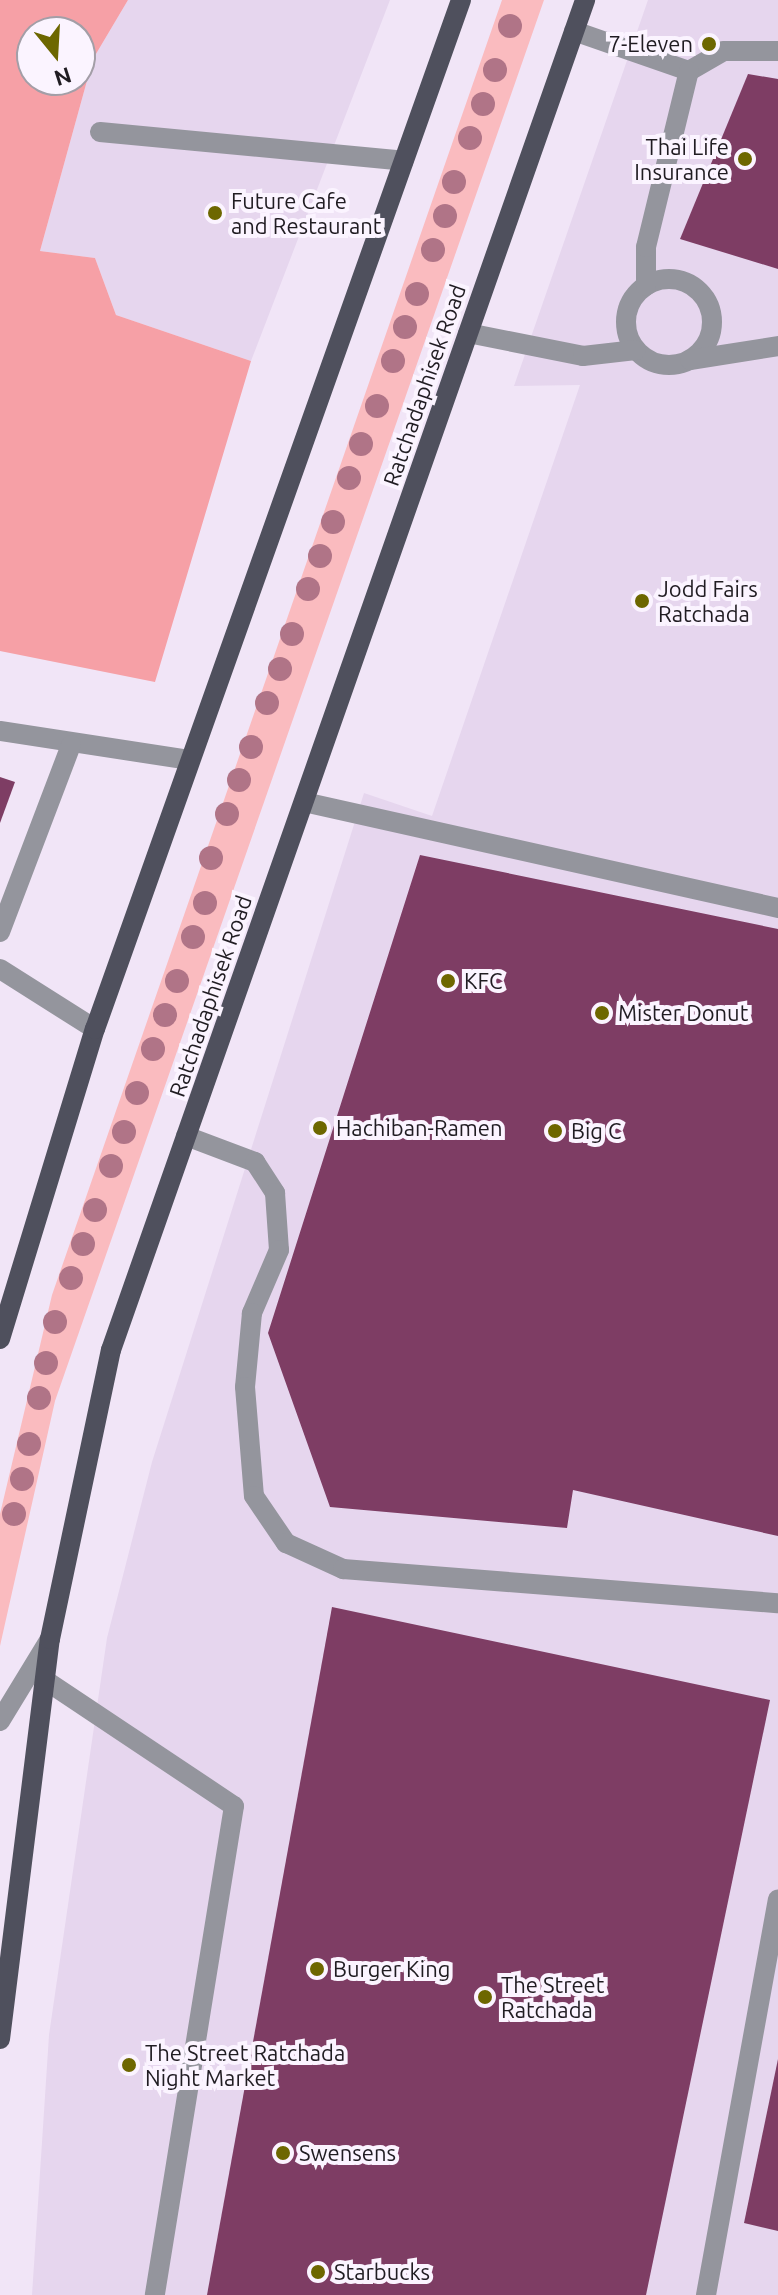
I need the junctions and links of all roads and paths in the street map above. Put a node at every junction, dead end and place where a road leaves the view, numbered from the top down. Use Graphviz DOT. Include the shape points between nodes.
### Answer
graph roads {
  1 [pos="461,0"];
  2 [pos="585,0"];
  3 [pos="574,31"];
  4 [pos="778,51"];
  5 [pos="689,71"];
  6 [pos="100,132"];
  7 [pos="404,161"];
  8 [pos="646,286"];
  9 [pos="468,333"];
  10 [pos="778,346"];
  11 [pos="636,350"];
  12 [pos="686,361"];
  13 [pos="0,731"];
  14 [pos="71,745"];
  15 [pos="189,760"];
  16 [pos="304,802"];
  17 [pos="778,908"];
  18 [pos="0,932"];
  19 [pos="0,969"];
  20 [pos="95,1029"];
  21 [pos="186,1136"];
  22 [pos="0,1339"];
  23 [pos="778,1603"];
  24 [pos="50,1639"];
  25 [pos="45,1680"];
  26 [pos="0,1721"];
  27 [pos="778,1900"];
  28 [pos="0,2035"];
  29 [pos="155,2295"];
  30 [pos="706,2295"];
  1 -- 7 [label="main road"];
  2 -- 3 [label="main road, Ratchadaphisek Road"];
  3 -- 5 [label="street"];
  3 -- 9 [label="main road, Ratchadaphisek Road"];
  4 -- 5 [label="street" via="723,51"];
  5 -- 8 [label="street" via="646,247"];
  6 -- 7 [label="street"];
  7 -- 15 [label="main road"];
  8 -- 11 [label="street" via="628,308"];
  8 -- 12 [label="street" via="674,279 708,302 712,329"];
  9 -- 11 [label="street" via="583,356"];
  9 -- 16 [label="main road, Ratchadaphisek Road"];
  10 -- 12 [label="street"];
  11 -- 12 [label="street" via="660,364"];
  13 -- 14 [label="street"];
  14 -- 15 [label="street"];
  14 -- 18 [label="street"];
  15 -- 20 [label="main road"];
  16 -- 17 [label="street"];
  16 -- 21 [label="main road, Ratchadaphisek Road"];
  19 -- 20 [label="street"];
  20 -- 22 [label="main road"];
  21 -- 23 [label="street" via="255,1162 275,1193 279,1250 252,1313 245,1387 254,1496 286,1543 343,1569"];
  21 -- 24 [label="main road, Ratchadaphisek Road" via="111,1350"];
  24 -- 25 [label="main road, Ratchadaphisek Road"];
  24 -- 26 [label="street"];
  25 -- 28 [label="main road, Ratchadaphisek Road"];
  25 -- 29 [label="street" via="234,1806"];
  27 -- 30 [label="street"];
}
